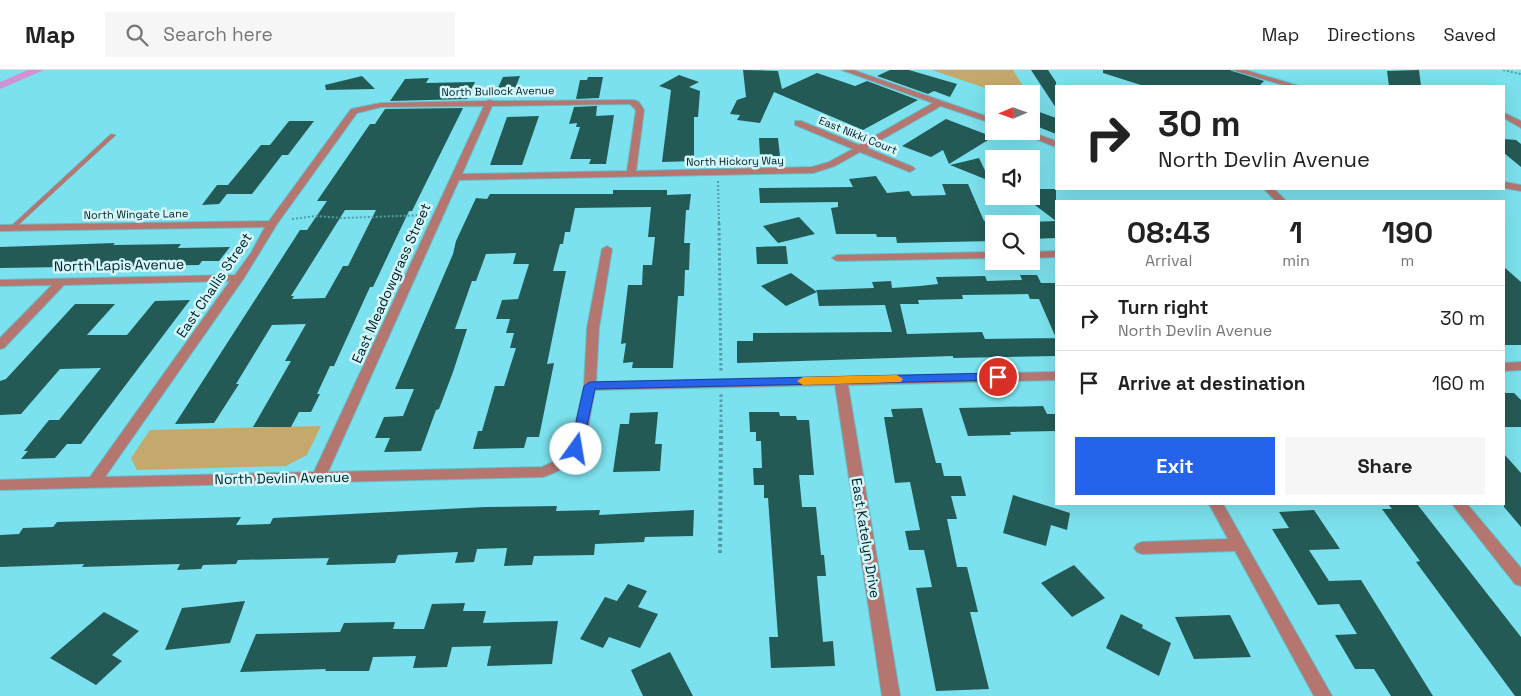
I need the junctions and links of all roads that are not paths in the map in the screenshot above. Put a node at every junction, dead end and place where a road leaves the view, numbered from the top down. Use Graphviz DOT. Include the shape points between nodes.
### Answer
graph roads {
  1 [pos="846,70"];
  2 [pos="1236,70"];
  3 [pos="1291,85"];
  4 [pos="490,102"];
  5 [pos="940,103"];
  6 [pos="361,108"];
  7 [pos="1505,116"];
  8 [pos="985,119"];
  9 [pos="798,122"];
  10 [pos="1521,125"];
  11 [pos="113,135"];
  12 [pos="1040,138"];
  13 [pos="1055,144"];
  14 [pos="860,148"];
  15 [pos="910,169"];
  16 [pos="631,174"];
  17 [pos="456,178"];
  18 [pos="1505,185"];
  19 [pos="1521,188"];
  20 [pos="1270,190"];
  21 [pos="1280,200"];
  22 [pos="272,224"];
  23 [pos="0,228"];
  24 [pos="12,228"];
  25 [pos="606,249"];
  26 [pos="1040,254"];
  27 [pos="1055,254"];
  28 [pos="985,255"];
  29 [pos="837,258"];
  30 [pos="239,278"];
  31 [pos="62,281"];
  32 [pos="0,283"];
  33 [pos="0,345"];
  34 [pos="1521,366"];
  35 [pos="1505,367"];
  36 [pos="1055,376"];
  37 [pos="841,381"];
  38 [pos="590,386"];
  39 [pos="320,477"];
  40 [pos="94,482"];
  41 [pos="0,485"];
  42 [pos="1217,505"];
  43 [pos="1460,505"];
  44 [pos="1239,545"];
  45 [pos="1142,548"];
  46 [pos="1521,579"];
  47 [pos="891,696"];
  48 [pos="1323,696"];
  1 -- 5 [label="street"];
  2 -- 3 [label="street"];
  4 -- 6 [label="street, North Bullock Avenue"];
  4 -- 16 [label="street, North Bullock Avenue" via="620,100 636,104 640,110"];
  4 -- 17 [label="street, East Meadowgrass Street"];
  5 -- 8 [label="street"];
  5 -- 14 [label="street, North Hickory Way"];
  6 -- 22 [label="street, East Challis Street" via="350,116"];
  7 -- 10 [label="street"];
  9 -- 14 [label="street, East Nikki Court"];
  11 -- 24 [label="lane"];
  12 -- 13 [label="street"];
  14 -- 15 [label="street, East Nikki Court"];
  14 -- 16 [label="street, North Hickory Way" via="832,164 813,170"];
  16 -- 17 [label="street, North Hickory Way"];
  17 -- 39 [label="street, East Meadowgrass Street"];
  18 -- 19 [label="street"];
  20 -- 21 [label="street"];
  22 -- 24 [label="street, North Wingate Lane"];
  22 -- 30 [label="street, East Challis Street"];
  23 -- 24 [label="street, North Wingate Lane"];
  25 -- 38 [label="street" via="593,328"];
  26 -- 27 [label="street"];
  28 -- 29 [label="street"];
  30 -- 31 [label="street, North Lapis Avenue"];
  30 -- 40 [label="street, East Challis Street"];
  31 -- 32 [label="street, North Lapis Avenue"];
  31 -- 33 [label="street"];
  34 -- 35 [label="street"];
  36 -- 37 [label="street"];
  37 -- 38 [label="street"];
  37 -- 47 [label="street, East Katelyn Drive"];
  38 -- 39 [label="street, North Devlin Avenue" via="576,449 562,464 543,472"];
  39 -- 40 [label="street, North Devlin Avenue"];
  40 -- 41 [label="street, North Devlin Avenue"];
  42 -- 44 [label="street"];
  43 -- 46 [label="street"];
  44 -- 45 [label="street"];
  44 -- 48 [label="street"];
}
